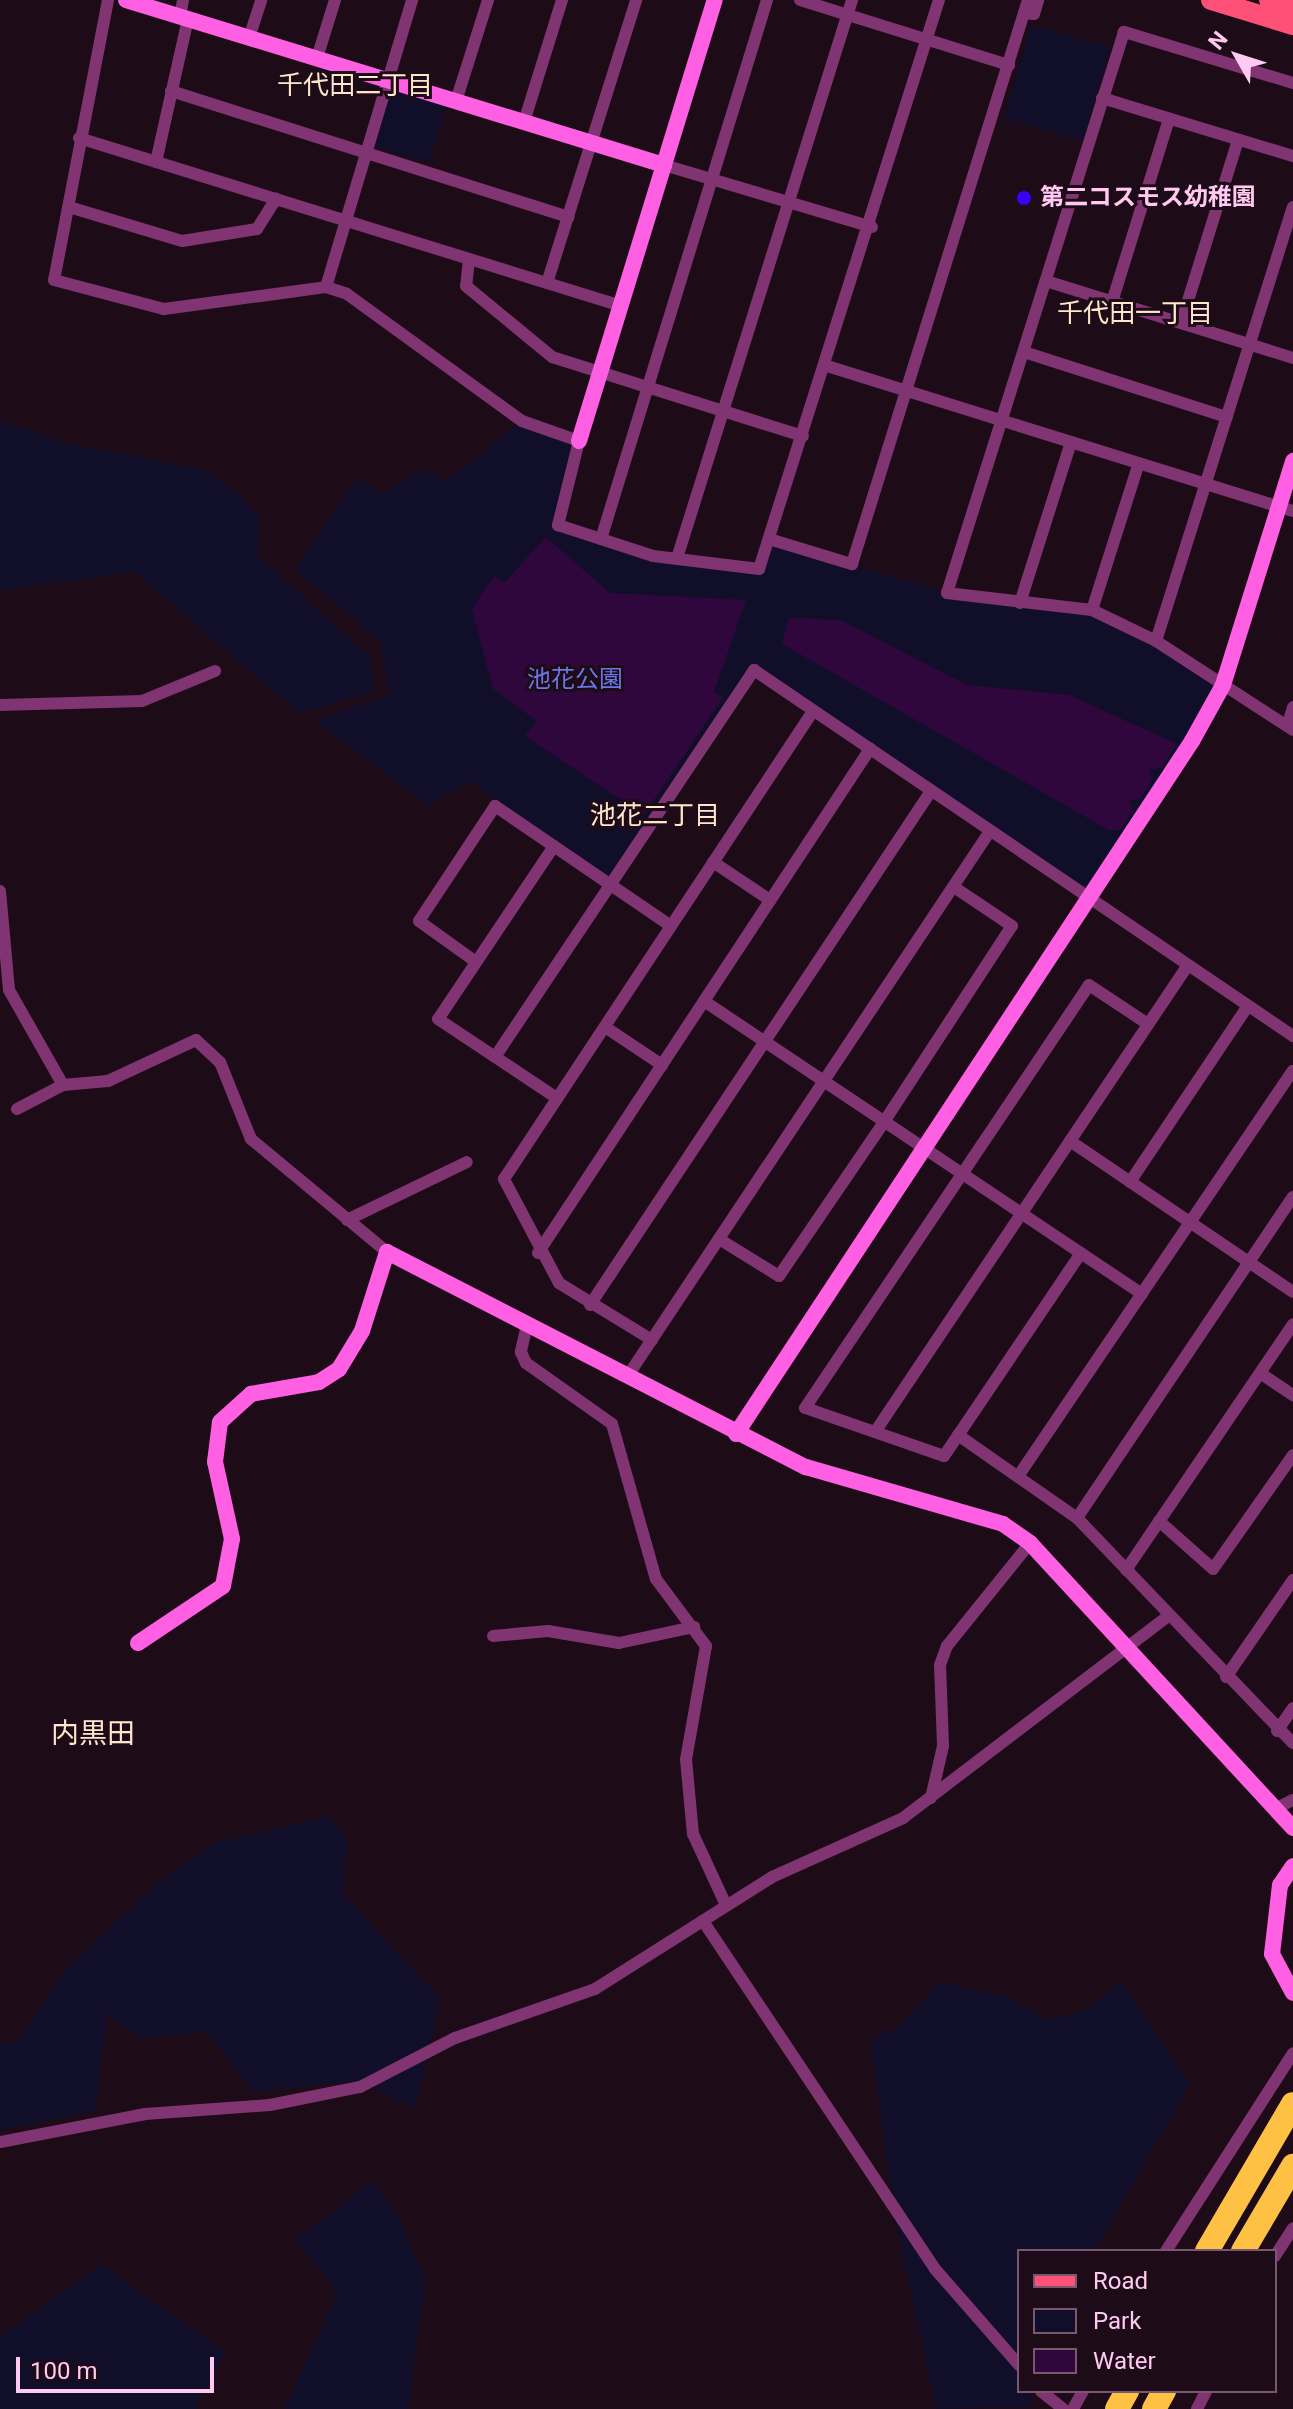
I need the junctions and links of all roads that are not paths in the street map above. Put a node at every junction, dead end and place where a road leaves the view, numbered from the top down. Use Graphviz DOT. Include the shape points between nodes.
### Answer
graph roads {
  1 [pos="108,0"];
  2 [pos="126,0"];
  3 [pos="261,0"];
  4 [pos="335,0"];
  5 [pos="412,0"];
  6 [pos="488,0"];
  7 [pos="562,0"];
  8 [pos="636,0"];
  9 [pos="715,0"];
  10 [pos="767,0"];
  11 [pos="800,0"];
  12 [pos="852,0"];
  13 [pos="939,0"];
  14 [pos="1211,0"];
  15 [pos="1269,0"];
  16 [pos="1038,1"];
  17 [pos="1026,6"];
  18 [pos="1293,7"];
  19 [pos="184,12"];
  20 [pos="847,15"];
  21 [pos="1293,25"];
  22 [pos="249,38"];
  23 [pos="927,40"];
  24 [pos="317,58"];
  25 [pos="1009,65"];
  26 [pos="387,80"];
  27 [pos="1293,83"];
  28 [pos="171,91"];
  29 [pos="1102,98"];
  30 [pos="456,101"];
  31 [pos="1169,119"];
  32 [pos="524,122"];
  33 [pos="79,138"];
  34 [pos="1238,140"];
  35 [pos="591,143"];
  36 [pos="364,152"];
  37 [pos="1293,156"];
  38 [pos="156,162"];
  39 [pos="664,165"];
  40 [pos="712,179"];
  41 [pos="276,199"];
  42 [pos="788,202"];
  43 [pos="69,207"];
  44 [pos="1293,207"];
  45 [pos="568,217"];
  46 [pos="343,220"];
  47 [pos="872,227"];
  48 [pos="469,259"];
  49 [pos="1046,281"];
  50 [pos="547,283"];
  51 [pos="326,287"];
  52 [pos="1112,302"];
  53 [pos="621,306"];
  54 [pos="1181,323"];
  55 [pos="1250,344"];
  56 [pos="1024,352"];
  57 [pos="1293,358"];
  58 [pos="827,366"];
  59 [pos="600,373"];
  60 [pos="648,388"];
  61 [pos="907,391"];
  62 [pos="723,411"];
  63 [pos="1227,417"];
  64 [pos="1003,421"];
  65 [pos="803,436"];
  66 [pos="579,441"];
  67 [pos="1071,442"];
  68 [pos="1293,461"];
  69 [pos="1139,463"];
  70 [pos="1206,484"];
  71 [pos="1286,509"];
  72 [pos="601,539"];
  73 [pos="769,539"];
  74 [pos="678,555"];
  75 [pos="1020,603"];
  76 [pos="1092,610"];
  77 [pos="1156,641"];
  78 [pos="215,671"];
  79 [pos="1223,685"];
  80 [pos="0,705"];
  81 [pos="1293,707"];
  82 [pos="813,711"];
  83 [pos="1290,728"];
  84 [pos="870,749"];
  85 [pos="931,791"];
  86 [pos="990,831"];
  87 [pos="554,846"];
  88 [pos="713,862"];
  89 [pos="613,886"];
  90 [pos="954,887"];
  91 [pos="0,891"];
  92 [pos="1089,898"];
  93 [pos="770,900"];
  94 [pos="671,926"];
  95 [pos="476,962"];
  96 [pos="1188,965"];
  97 [pos="704,1001"];
  98 [pos="1248,1006"];
  99 [pos="1148,1024"];
  100 [pos="605,1027"];
  101 [pos="1293,1036"];
  102 [pos="765,1042"];
  103 [pos="495,1057"];
  104 [pos="662,1065"];
  105 [pos="1293,1071"];
  106 [pos="824,1082"];
  107 [pos="63,1085"];
  108 [pos="557,1098"];
  109 [pos="17,1109"];
  110 [pos="884,1122"];
  111 [pos="1070,1141"];
  112 [pos="924,1148"];
  113 [pos="467,1162"];
  114 [pos="961,1173"];
  115 [pos="1130,1182"];
  116 [pos="1293,1197"];
  117 [pos="1021,1213"];
  118 [pos="347,1220"];
  119 [pos="1190,1223"];
  120 [pos="719,1239"];
  121 [pos="387,1252"];
  122 [pos="538,1253"];
  123 [pos="1081,1253"];
  124 [pos="1249,1262"];
  125 [pos="1293,1292"];
  126 [pos="1142,1294"];
  127 [pos="590,1305"];
  128 [pos="1293,1324"];
  129 [pos="527,1325"];
  130 [pos="652,1340"];
  131 [pos="1260,1373"];
  132 [pos="627,1377"];
  133 [pos="1293,1395"];
  134 [pos="875,1432"];
  135 [pos="736,1434"];
  136 [pos="958,1435"];
  137 [pos="1293,1455"];
  138 [pos="1019,1475"];
  139 [pos="1077,1518"];
  140 [pos="1159,1521"];
  141 [pos="1030,1543"];
  142 [pos="1126,1570"];
  143 [pos="1293,1580"];
  144 [pos="1168,1616"];
  145 [pos="694,1627"];
  146 [pos="493,1636"];
  147 [pos="138,1643"];
  148 [pos="1129,1649"];
  149 [pos="1226,1677"];
  150 [pos="1293,1708"];
  151 [pos="1277,1731"];
  152 [pos="1293,1743"];
  153 [pos="931,1798"];
  154 [pos="1293,1800"];
  155 [pos="1275,1809"];
  156 [pos="1293,1828"];
  157 [pos="1293,1866"];
  158 [pos="726,1905"];
  159 [pos="703,1921"];
  160 [pos="1293,1993"];
  161 [pos="1293,2053"];
  162 [pos="1293,2104"];
  163 [pos="0,2142"];
  164 [pos="1293,2166"];
  165 [pos="1293,2228"];
  166 [pos="1167,2249"];
  167 [pos="1208,2249"];
  168 [pos="1244,2249"];
  169 [pos="1277,2253"];
  170 [pos="1017,2363"];
  171 [pos="1043,2393"];
  172 [pos="1063,2409"];
  1 -- 33 [label="street"];
  2 -- 19 [label="street"];
  3 -- 22 [label="street"];
  4 -- 24 [label="street"];
  5 -- 26 [label="street"];
  6 -- 30 [label="street"];
  7 -- 32 [label="street"];
  8 -- 35 [label="street"];
  9 -- 39 [label="street"];
  10 -- 40 [label="street"];
  11 -- 20 [label="street"];
  12 -- 20 [label="street"];
  13 -- 23 [label="street"];
  14 -- 21 [label="main road"];
  15 -- 18 [label="main road"];
  16 -- 17 [label="street" via="1034,14"];
  17 -- 25 [label="street"];
  19 -- 22 [label="street"];
  19 -- 28 [label="street"];
  20 -- 23 [label="street"];
  20 -- 42 [label="street"];
  22 -- 24 [label="street"];
  23 -- 25 [label="street"];
  23 -- 47 [label="street"];
  24 -- 26 [label="street"];
  25 -- 61 [label="street"];
  26 -- 30 [label="street"];
  26 -- 36 [label="street"];
  27 -- 29 [label="street" via="1124,32"];
  28 -- 36 [label="street"];
  28 -- 38 [label="street"];
  29 -- 31 [label="street"];
  29 -- 49 [label="street"];
  30 -- 32 [label="street"];
  31 -- 34 [label="street"];
  31 -- 52 [label="street"];
  32 -- 35 [label="street"];
  33 -- 38 [label="street"];
  33 -- 43 [label="street"];
  34 -- 37 [label="street"];
  34 -- 54 [label="street"];
  35 -- 39 [label="street"];
  35 -- 45 [label="street"];
  36 -- 45 [label="street"];
  36 -- 46 [label="street"];
  38 -- 41 [label="street"];
  39 -- 40 [label="street"];
  39 -- 53 [label="street"];
  40 -- 42 [label="street"];
  40 -- 60 [label="street"];
  41 -- 43 [label="street" via="257,229 182,241"];
  41 -- 46 [label="street"];
  42 -- 47 [label="street"];
  42 -- 62 [label="street"];
  43 -- 51 [label="street" via="54,280 164,309"];
  44 -- 55 [label="street"];
  45 -- 50 [label="street"];
  46 -- 48 [label="street"];
  46 -- 51 [label="street"];
  47 -- 58 [label="street"];
  48 -- 50 [label="street"];
  48 -- 59 [label="street" via="466,286 552,357"];
  49 -- 52 [label="street"];
  49 -- 56 [label="street"];
  50 -- 53 [label="street"];
  51 -- 66 [label="street" via="371,305 522,421"];
  52 -- 54 [label="street"];
  53 -- 59 [label="street"];
  54 -- 55 [label="street"];
  55 -- 57 [label="street"];
  55 -- 63 [label="street"];
  56 -- 63 [label="street"];
  56 -- 64 [label="street"];
  58 -- 61 [label="street"];
  58 -- 65 [label="street"];
  59 -- 60 [label="street"];
  59 -- 66 [label="street"];
  60 -- 62 [label="street"];
  60 -- 72 [label="street"];
  61 -- 64 [label="street"];
  61 -- 73 [label="street" via="852,564"];
  62 -- 65 [label="street"];
  62 -- 74 [label="street"];
  63 -- 70 [label="street"];
  64 -- 67 [label="street"];
  64 -- 75 [label="street" via="947,593"];
  65 -- 73 [label="street"];
  66 -- 72 [label="street" via="558,525"];
  67 -- 69 [label="street"];
  67 -- 75 [label="street"];
  68 -- 71 [label="street"];
  69 -- 70 [label="street"];
  69 -- 76 [label="street"];
  70 -- 71 [label="street"];
  70 -- 77 [label="street"];
  71 -- 79 [label="street"];
  72 -- 74 [label="street" via="653,556"];
  73 -- 74 [label="street" via="759,569"];
  75 -- 76 [label="street"];
  76 -- 77 [label="street"];
  77 -- 79 [label="street"];
  78 -- 80 [label="street" via="142,701"];
  79 -- 83 [label="street"];
  79 -- 92 [label="street"];
  81 -- 83 [label="street"];
  82 -- 84 [label="street"];
  82 -- 88 [label="street"];
  82 -- 89 [label="street" via="754,670"];
  84 -- 85 [label="street"];
  84 -- 93 [label="street"];
  85 -- 86 [label="street"];
  85 -- 102 [label="street"];
  86 -- 90 [label="street"];
  86 -- 92 [label="street"];
  87 -- 89 [label="street"];
  87 -- 95 [label="street"];
  87 -- 95 [label="street" via="495,806 419,921"];
  88 -- 93 [label="street"];
  88 -- 94 [label="street"];
  89 -- 94 [label="street"];
  89 -- 103 [label="street"];
  90 -- 106 [label="street"];
  90 -- 110 [label="street" via="1012,926"];
  91 -- 107 [label="street" via="9,990"];
  92 -- 96 [label="street"];
  92 -- 112 [label="street"];
  93 -- 97 [label="street"];
  94 -- 100 [label="street"];
  95 -- 103 [label="street" via="438,1019"];
  96 -- 98 [label="street"];
  96 -- 99 [label="street"];
  97 -- 102 [label="street"];
  97 -- 104 [label="street"];
  98 -- 101 [label="street"];
  98 -- 115 [label="street"];
  99 -- 111 [label="street"];
  99 -- 114 [label="street" via="1089,985"];
  100 -- 104 [label="street"];
  100 -- 108 [label="street"];
  102 -- 106 [label="street"];
  102 -- 127 [label="street"];
  103 -- 108 [label="street"];
  104 -- 122 [label="street"];
  105 -- 119 [label="street"];
  106 -- 110 [label="street"];
  106 -- 120 [label="street"];
  107 -- 109 [label="street"];
  107 -- 118 [label="street" via="108,1081 196,1040 220,1062 251,1139"];
  108 -- 122 [label="street" via="504,1179"];
  110 -- 112 [label="street"];
  110 -- 120 [label="street" via="779,1276"];
  111 -- 115 [label="street"];
  111 -- 117 [label="street"];
  112 -- 114 [label="street"];
  112 -- 135 [label="street"];
  113 -- 118 [label="street"];
  114 -- 117 [label="street"];
  114 -- 134 [label="street" via="805,1408"];
  115 -- 119 [label="street"];
  116 -- 124 [label="street"];
  117 -- 123 [label="street"];
  117 -- 134 [label="street"];
  118 -- 121 [label="street"];
  119 -- 124 [label="street"];
  119 -- 126 [label="street"];
  120 -- 130 [label="street"];
  121 -- 129 [label="street"];
  121 -- 147 [label="street" via="362,1331 339,1369 319,1382 251,1394 220,1422 215,1462 232,1539 223,1586"];
  122 -- 127 [label="street" via="559,1283"];
  123 -- 126 [label="street"];
  123 -- 136 [label="street"];
  124 -- 125 [label="street"];
  124 -- 139 [label="street"];
  126 -- 138 [label="street"];
  127 -- 130 [label="street"];
  128 -- 131 [label="street"];
  129 -- 132 [label="street"];
  129 -- 145 [label="street" via="521,1352 526,1363 612,1424 640,1540 656,1579"];
  130 -- 132 [label="street"];
  131 -- 133 [label="street"];
  131 -- 140 [label="street"];
  132 -- 135 [label="street"];
  134 -- 136 [label="street" via="944,1456"];
  135 -- 141 [label="street" via="806,1467 1003,1524"];
  136 -- 138 [label="street"];
  137 -- 140 [label="street" via="1213,1569"];
  138 -- 139 [label="street"];
  139 -- 142 [label="street"];
  140 -- 142 [label="street"];
  141 -- 148 [label="street"];
  141 -- 153 [label="street" via="947,1646 943,1746"];
  142 -- 144 [label="street"];
  143 -- 149 [label="street"];
  144 -- 148 [label="street"];
  144 -- 149 [label="street"];
  145 -- 146 [label="street" via="619,1643 548,1631"];
  145 -- 158 [label="street" via="708,1653 686,1759 693,1834"];
  148 -- 153 [label="street"];
  148 -- 155 [label="street"];
  149 -- 151 [label="street"];
  150 -- 151 [label="street"];
  151 -- 152 [label="street"];
  153 -- 158 [label="street"];
  154 -- 155 [label="street"];
  155 -- 156 [label="street"];
  157 -- 160 [label="street" via="1280,1885 1272,1954"];
  158 -- 159 [label="street"];
  159 -- 163 [label="street" via="595,1989 455,2038 360,2087 270,2105 145,2114"];
  159 -- 170 [label="street" via="935,2269"];
  161 -- 166 [label="street"];
  162 -- 167 [label="highway"];
  164 -- 168 [label="highway"];
  165 -- 169 [label="street"];
  171 -- 172 [label="street"];
}
